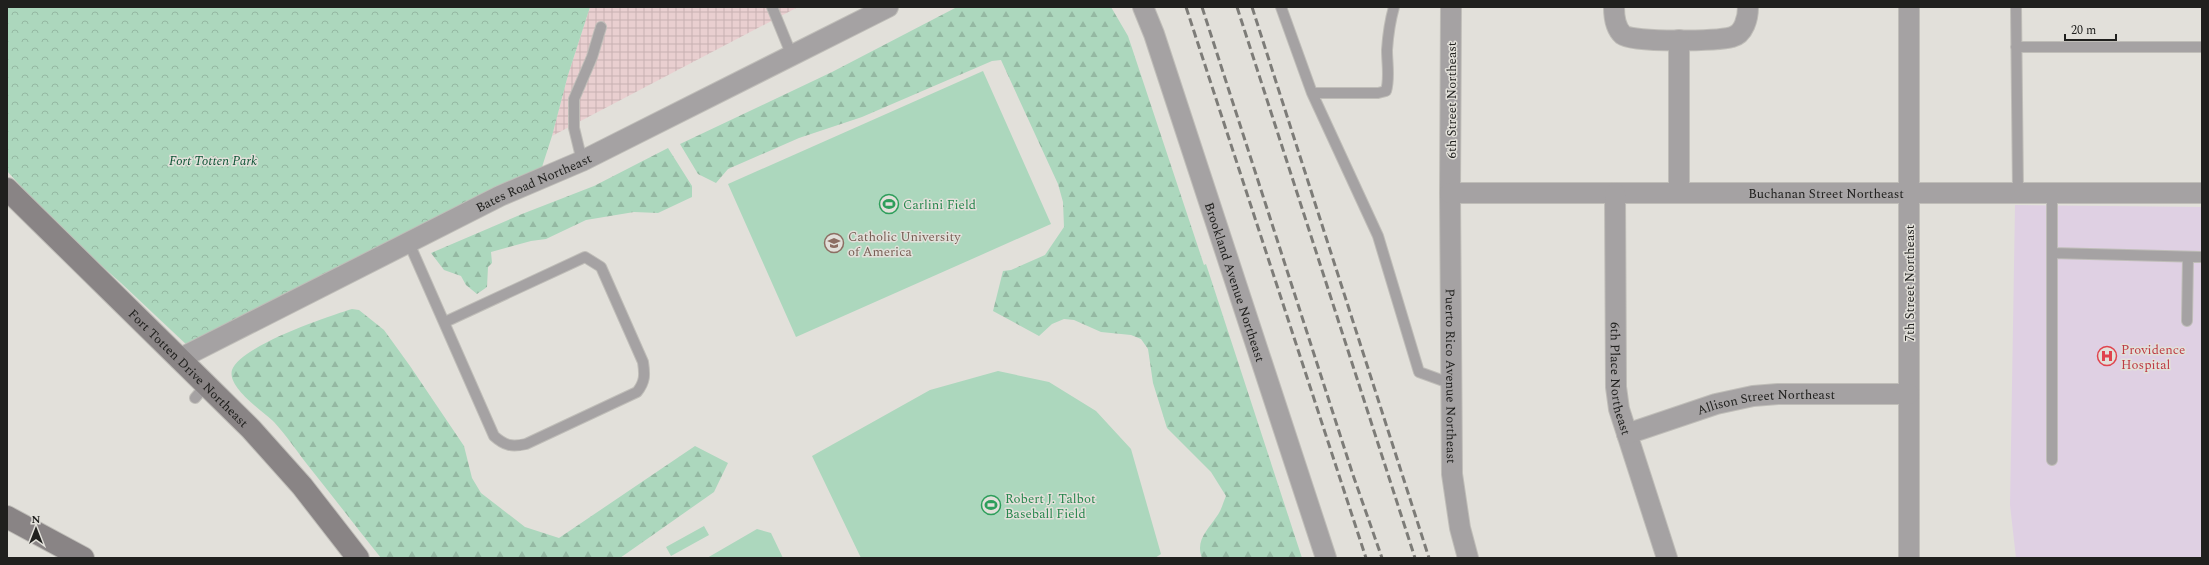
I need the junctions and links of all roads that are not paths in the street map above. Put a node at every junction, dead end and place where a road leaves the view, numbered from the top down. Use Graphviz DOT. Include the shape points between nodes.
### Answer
graph roads {
  1 [pos="772,7"];
  2 [pos="888,7"];
  3 [pos="1143,7"];
  4 [pos="1281,7"];
  5 [pos="1394,7"];
  6 [pos="1451,7"];
  7 [pos="1614,7"];
  8 [pos="1748,7"];
  9 [pos="1909,7"];
  10 [pos="2016,7"];
  11 [pos="601,27"];
  12 [pos="1679,40"];
  13 [pos="2016,47"];
  14 [pos="2202,47"];
  15 [pos="792,56"];
  16 [pos="1312,93"];
  17 [pos="582,161"];
  18 [pos="7,189"];
  19 [pos="1909,192"];
  20 [pos="2018,192"];
  21 [pos="2052,192"];
  22 [pos="1450,193"];
  23 [pos="1615,193"];
  24 [pos="1679,193"];
  25 [pos="2202,193"];
  26 [pos="408,243"];
  27 [pos="2052,253"];
  28 [pos="2188,256"];
  29 [pos="2202,257"];
  30 [pos="2187,321"];
  31 [pos="445,322"];
  32 [pos="179,359"];
  33 [pos="1452,384"];
  34 [pos="1909,394"];
  35 [pos="1628,434"];
  36 [pos="2052,460"];
  37 [pos="7,517"];
  38 [pos="83,558"];
  39 [pos="358,558"];
  40 [pos="1326,558"];
  41 [pos="1468,558"];
  42 [pos="1667,558"];
  43 [pos="1910,558"];
  1 -- 15 [label="lane"];
  2 -- 15 [label="street, Bates Road Northeast"];
  3 -- 40 [label="street, Brookland Avenue Northeast" via="1203,181"];
  4 -- 16 [label="lane"];
  5 -- 16 [label="lane" via="1387,50 1386,91"];
  6 -- 22 [label="street, 6th Street Northeast"];
  7 -- 12 [label="street" via="1616,25 1623,35 1635,39"];
  8 -- 12 [label="street" via="1744,28 1733,37"];
  9 -- 19 [label="street, 7th Street Northeast"];
  10 -- 13 [label="lane"];
  11 -- 17 [label="lane" via="592,57 574,99 574,128"];
  12 -- 24 [label="street"];
  13 -- 14 [label="lane"];
  13 -- 20 [label="lane"];
  15 -- 17 [label="street, Bates Road Northeast"];
  16 -- 33 [label="lane" via="1378,236 1419,372"];
  17 -- 26 [label="street, Bates Road Northeast" via="500,196"];
  18 -- 32 [label="street, Fort Totten Drive Northeast"];
  19 -- 20 [label="street, Buchanan Street Northeast"];
  19 -- 24 [label="street, Buchanan Street Northeast"];
  19 -- 34 [label="street, 7th Street Northeast"];
  20 -- 21 [label="street, Buchanan Street Northeast"];
  21 -- 25 [label="street, Buchanan Street Northeast"];
  21 -- 27 [label="lane"];
  22 -- 23 [label="street, Buchanan Street Northeast"];
  22 -- 33 [label="street, Puerto Rico Avenue Northeast"];
  23 -- 24 [label="street, Buchanan Street Northeast"];
  23 -- 35 [label="street, 6th Place Northeast" via="1615,374 1618,401"];
  26 -- 31 [label="lane"];
  26 -- 32 [label="street, Bates Road Northeast"];
  27 -- 28 [label="lane"];
  27 -- 36 [label="lane"];
  28 -- 29 [label="lane"];
  28 -- 30 [label="lane"];
  31 -- 31 [label="lane" via="494,436 504,444 526,444 637,392 646,376 643,362 601,267 585,257"];
  32 -- 39 [label="street, Fort Totten Drive Northeast" via="200,392 289,471"];
  33 -- 41 [label="street, Puerto Rico Avenue Northeast" via="1453,482 1460,528"];
  34 -- 35 [label="street, Allison Street Northeast" via="1778,394 1747,397 1716,404"];
  34 -- 43 [label="street, 7th Street Northeast"];
  35 -- 42 [label="street, 6th Place Northeast"];
  37 -- 38 [label="street"];
}
